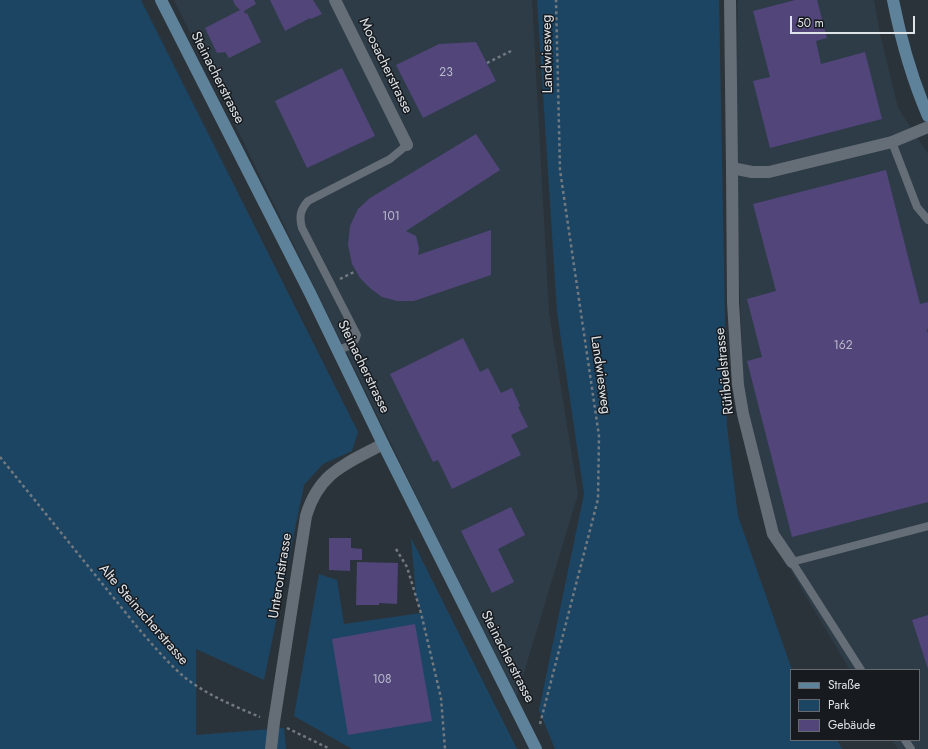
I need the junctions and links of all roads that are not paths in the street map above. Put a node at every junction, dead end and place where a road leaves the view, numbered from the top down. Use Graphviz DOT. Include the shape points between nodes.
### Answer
graph roads {
  1 [pos="161,0"];
  2 [pos="335,0"];
  3 [pos="730,0"];
  4 [pos="893,0"];
  5 [pos="928,116"];
  6 [pos="928,127"];
  7 [pos="892,142"];
  8 [pos="407,145"];
  9 [pos="732,168"];
  10 [pos="928,220"];
  11 [pos="338,350"];
  12 [pos="383,444"];
  13 [pos="928,526"];
  14 [pos="792,562"];
  15 [pos="860,669"];
  16 [pos="535,747"];
  17 [pos="271,749"];
  1 -- 11 [label="street, Steinacherstrasse"];
  2 -- 8 [label="street, Moosacherstrasse"];
  3 -- 9 [label="street, Rütibüelstrasse"];
  4 -- 5 [label="street" via="900,34 919,96"];
  6 -- 7 [label="street"];
  7 -- 9 [label="street" via="769,172"];
  7 -- 10 [label="lane" via="918,207"];
  8 -- 11 [label="lane" via="390,159 308,201 303,207 300,220 302,228 357,335 351,344"];
  9 -- 14 [label="street, Rütibüelstrasse" via="738,385 773,534"];
  11 -- 12 [label="street, Steinacherstrasse"];
  12 -- 16 [label="street, Steinacherstrasse"];
  12 -- 17 [label="street, Unterortstrasse" via="341,466 321,484 309,504"];
  13 -- 14 [label="lane"];
  14 -- 15 [label="lane"];
}
